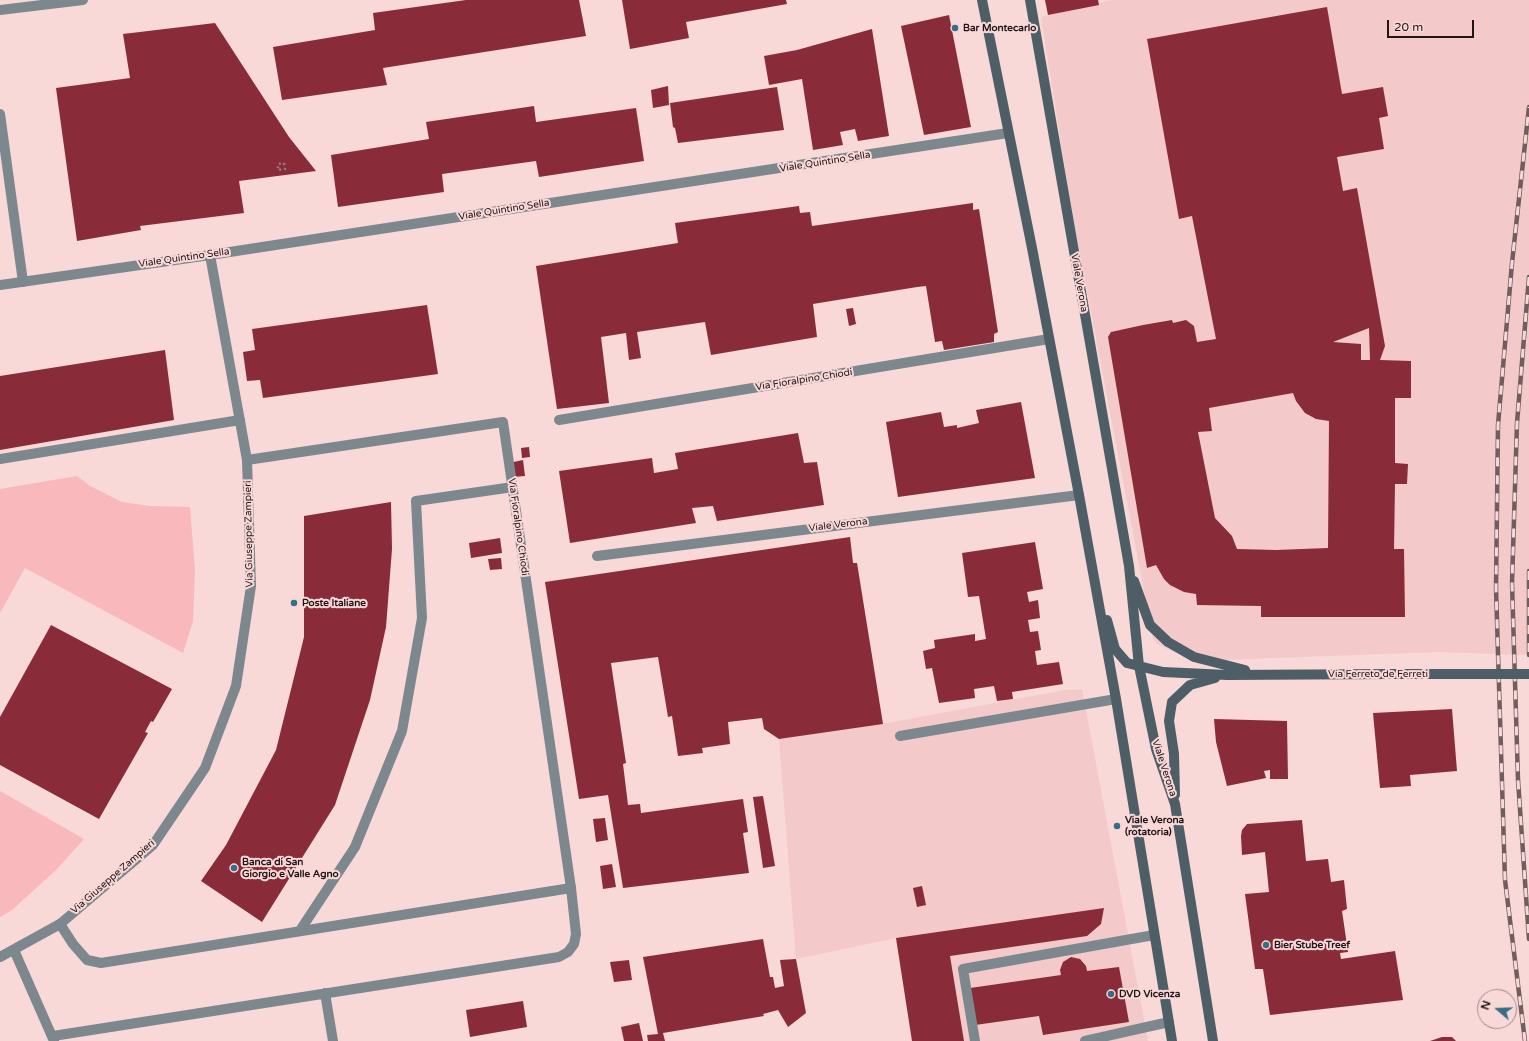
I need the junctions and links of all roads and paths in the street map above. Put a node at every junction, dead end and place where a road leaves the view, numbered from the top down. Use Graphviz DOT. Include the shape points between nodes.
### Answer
graph roads {
  1 [pos="83,0"];
  2 [pos="982,0"];
  3 [pos="1030,0"];
  4 [pos="0,10"];
  5 [pos="0,114"];
  6 [pos="1008,133"];
  7 [pos="210,254"];
  8 [pos="23,282"];
  9 [pos="0,285"];
  10 [pos="1049,340"];
  11 [pos="240,420"];
  12 [pos="559,420"];
  13 [pos="0,459"];
  14 [pos="247,460"];
  15 [pos="513,487"];
  16 [pos="1079,494"];
  17 [pos="597,556"];
  18 [pos="1129,566"];
  19 [pos="1093,572"];
  20 [pos="1139,666"];
  21 [pos="1259,674"];
  22 [pos="1529,674"];
  23 [pos="1227,675"];
  24 [pos="1116,699"];
  25 [pos="900,736"];
  26 [pos="1175,804"];
  27 [pos="570,888"];
  28 [pos="60,924"];
  29 [pos="301,930"];
  30 [pos="1154,935"];
  31 [pos="14,950"];
  32 [pos="0,956"];
  33 [pos="325,993"];
  34 [pos="1168,1022"];
  35 [pos="54,1039"];
  36 [pos="333,1041"];
  37 [pos="975,1041"];
  38 [pos="1085,1041"];
  39 [pos="1172,1041"];
  40 [pos="1214,1041"];
  1 -- 4 [label="street"];
  2 -- 6 [label="main road"];
  3 -- 18 [label="main road, Viale Verona"];
  5 -- 8 [label="street"];
  6 -- 7 [label="street, Viale Quintino Sella"];
  6 -- 10 [label="main road"];
  7 -- 8 [label="street, Viale Quintino Sella"];
  7 -- 11 [label="street, Via Giuseppe Zampieri"];
  8 -- 9 [label="street, Viale Quintino Sella"];
  10 -- 12 [label="street, Via Fioralpino Chiodi"];
  10 -- 16 [label="main road"];
  11 -- 13 [label="street"];
  11 -- 14 [label="street, Via Giuseppe Zampieri"];
  14 -- 15 [label="street, Via Fioralpino Chiodi" via="503,422"];
  14 -- 28 [label="street, Via Giuseppe Zampieri" via="251,586 236,686 205,768 153,845"];
  15 -- 27 [label="street, Via Fioralpino Chiodi"];
  15 -- 29 [label="street" via="416,501 422,618 402,731 355,847"];
  16 -- 17 [label="street, Viale Verona"];
  16 -- 19 [label="main road"];
  18 -- 20 [label="main road, Viale Verona"];
  18 -- 21 [label="main road, Viale Verona" via="1150,625 1168,642 1194,657"];
  19 -- 20 [label="main road, Via Ferreto de Ferreti" via="1115,649 1127,663"];
  19 -- 24 [label="main road"];
  20 -- 23 [label="main road, Via Ferreto de Ferreti" via="1178,674"];
  20 -- 26 [label="main road, Viale Verona" via="1156,749"];
  21 -- 22 [label="main road, Via Ferreto de Ferreti, bridge"];
  21 -- 23 [label="main road, Via Ferreto de Ferreti"];
  23 -- 26 [label="main road, Via Ferreto de Ferreti" via="1190,685 1172,702 1169,721 1174,754"];
  24 -- 25 [label="street"];
  24 -- 30 [label="main road"];
  26 -- 40 [label="main road, Viale Verona"];
  27 -- 29 [label="street"];
  27 -- 33 [label="street, Via Fioralpino Chiodi" via="576,934 574,944 568,952 559,957"];
  28 -- 29 [label="street" via="87,960 101,963"];
  28 -- 31 [label="street, Via Giuseppe Zampieri"];
  30 -- 34 [label="main road"];
  30 -- 37 [label="street" via="963,969"];
  31 -- 32 [label="street, Via Giuseppe Zampieri"];
  31 -- 35 [label="street" via="22,973"];
  33 -- 35 [label="street, Via Fioralpino Chiodi"];
  33 -- 36 [label="street"];
  34 -- 38 [label="street"];
  34 -- 39 [label="main road"];
}
